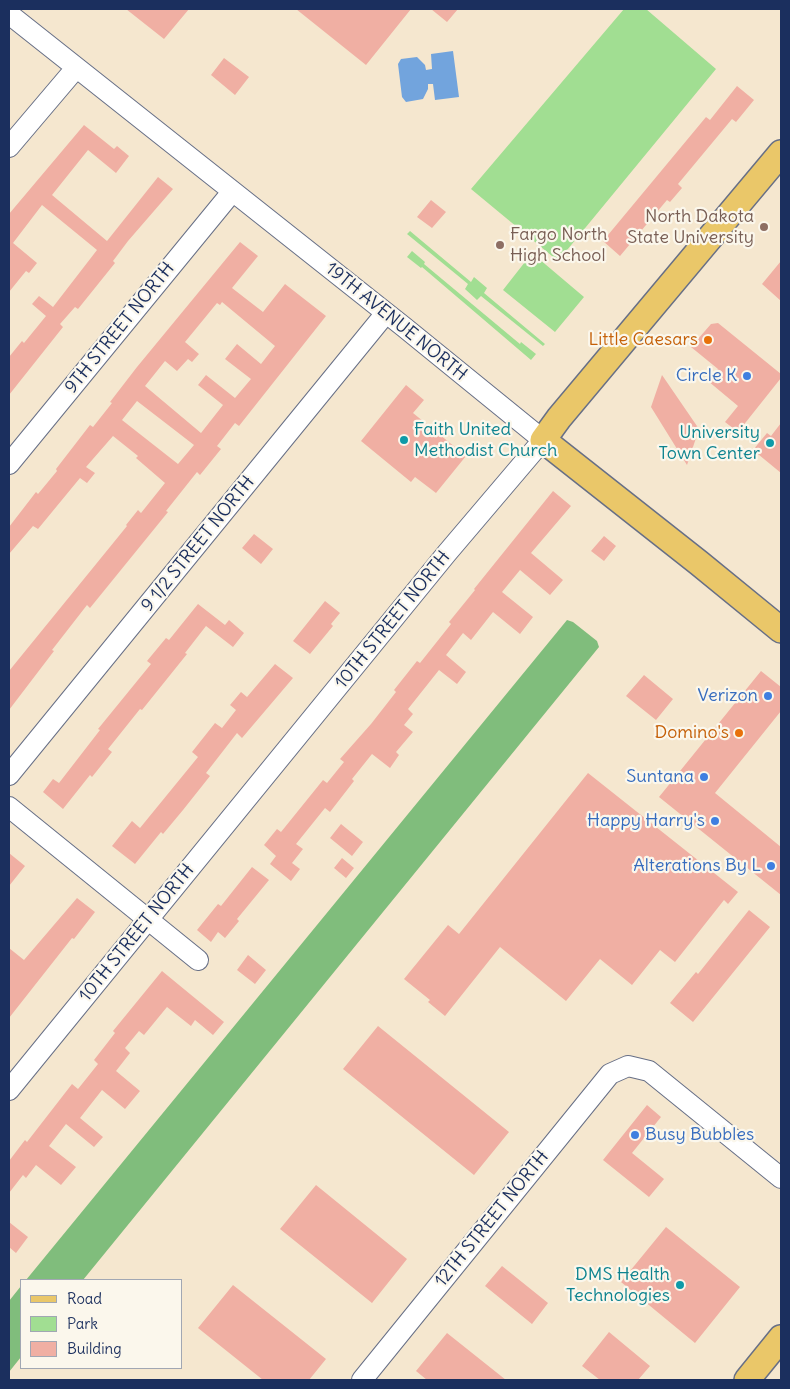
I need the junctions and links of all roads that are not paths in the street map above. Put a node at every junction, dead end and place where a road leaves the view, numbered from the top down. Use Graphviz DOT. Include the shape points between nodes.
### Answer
graph roads {
  1 [pos="9,14"];
  2 [pos="76,68"];
  3 [pos="9,147"];
  4 [pos="781,153"];
  5 [pos="232,192"];
  6 [pos="386,314"];
  7 [pos="543,440"];
  8 [pos="9,464"];
  9 [pos="781,630"];
  10 [pos="9,775"];
  11 [pos="9,807"];
  12 [pos="148,919"];
  13 [pos="198,960"];
  14 [pos="9,1090"];
  15 [pos="781,1178"];
  16 [pos="781,1338"];
  17 [pos="362,1380"];
  18 [pos="747,1380"];
  1 -- 2 [label="street, 19TH AVENUE NORTH"];
  2 -- 3 [label="street"];
  2 -- 5 [label="street, 19TH AVENUE NORTH"];
  4 -- 7 [label="main road, 10TH STREET NORTH"];
  5 -- 6 [label="street, 19TH AVENUE NORTH"];
  5 -- 8 [label="street, 9TH STREET NORTH"];
  6 -- 7 [label="street, 19TH AVENUE NORTH"];
  6 -- 10 [label="street, 9 1/2 STREET NORTH"];
  7 -- 9 [label="main road, 19TH AVENUE NORTH"];
  7 -- 12 [label="street, 10TH STREET NORTH"];
  11 -- 12 [label="street"];
  12 -- 13 [label="street"];
  12 -- 14 [label="street, 10TH STREET NORTH"];
  15 -- 17 [label="street, 12TH STREET NORTH" via="649,1071 628,1066 610,1074"];
  16 -- 18 [label="main road"];
}
